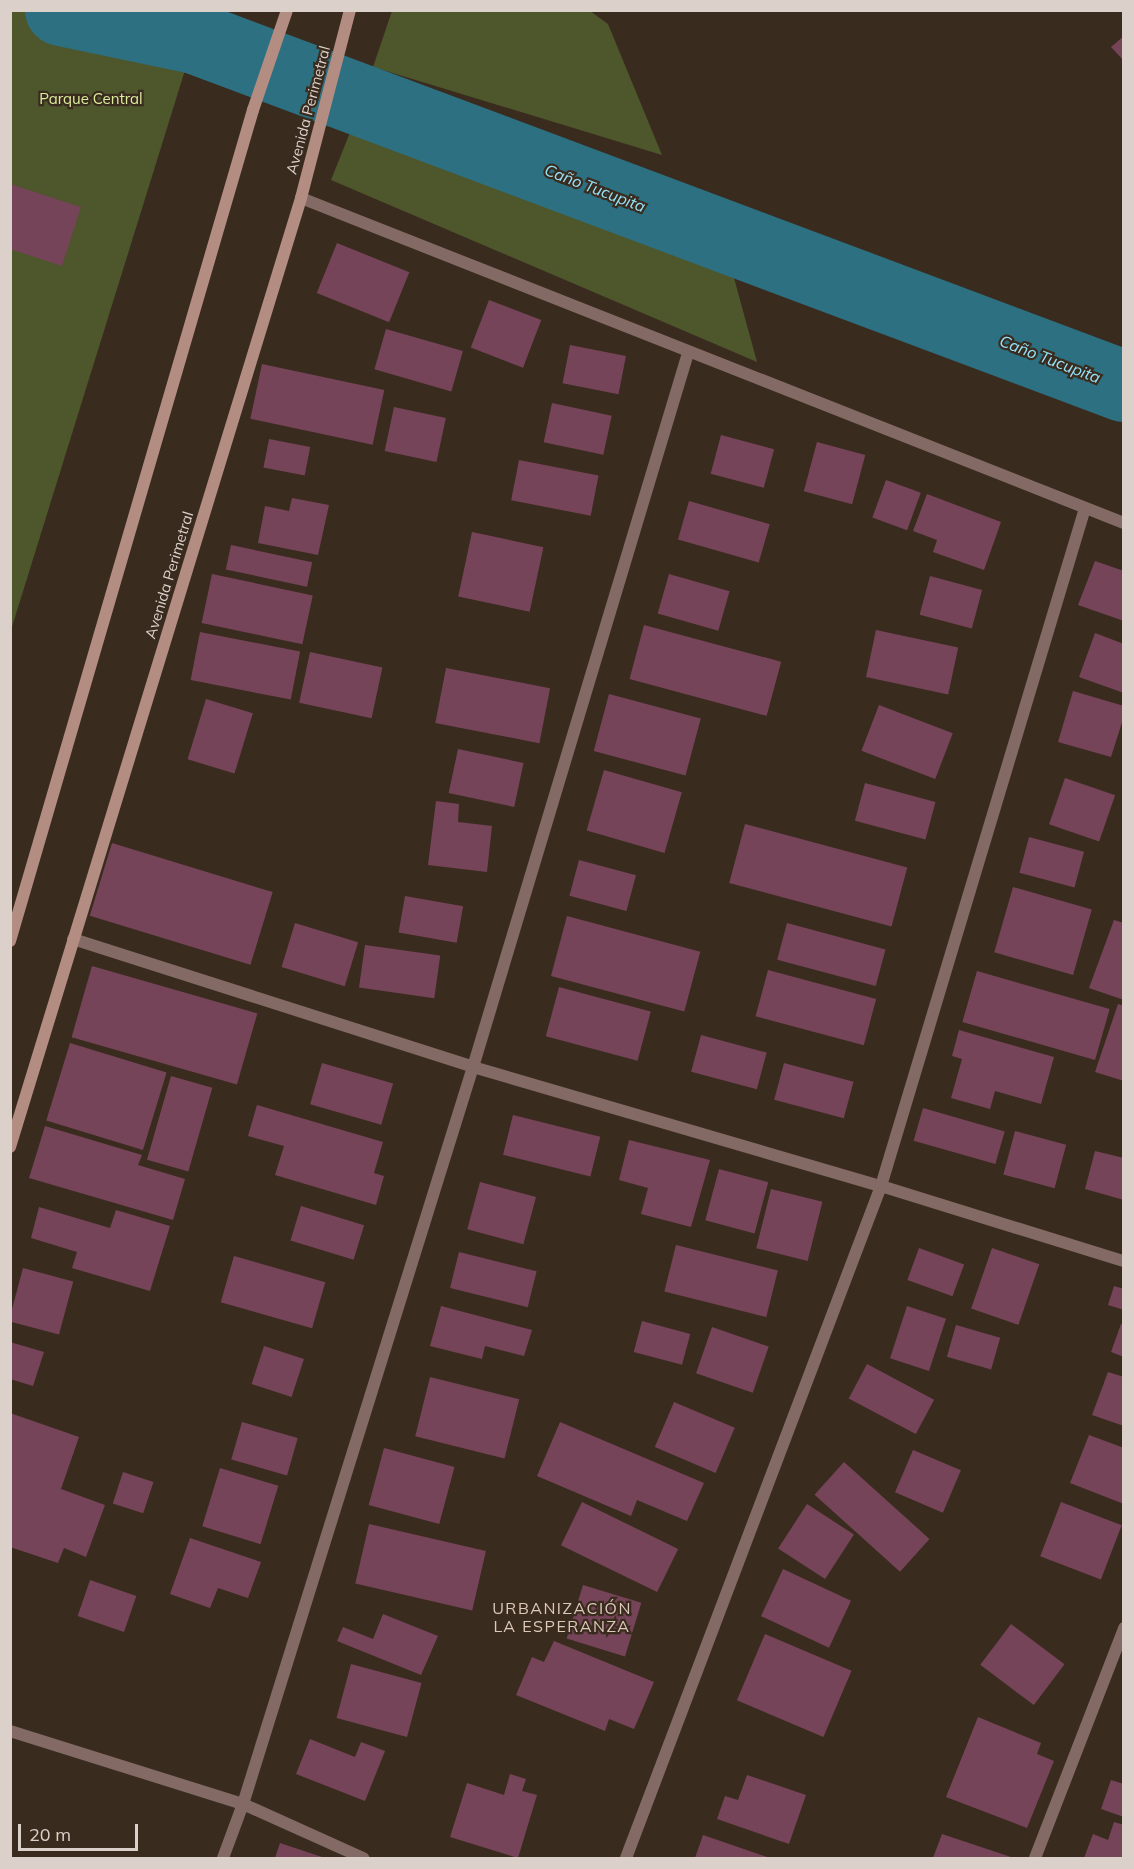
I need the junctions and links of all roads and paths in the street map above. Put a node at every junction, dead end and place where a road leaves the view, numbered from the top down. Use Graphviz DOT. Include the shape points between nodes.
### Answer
graph roads {
  1 [pos="287,10"];
  2 [pos="350,11"];
  3 [pos="301,198"];
  4 [pos="688,353"];
  5 [pos="1085,508"];
  6 [pos="1124,523"];
  7 [pos="73,939"];
  8 [pos="10,941"];
  9 [pos="473,1067"];
  10 [pos="10,1147"];
  11 [pos="881,1186"];
  12 [pos="1124,1261"];
  13 [pos="1124,1628"];
  14 [pos="10,1731"];
  15 [pos="243,1804"];
  16 [pos="224,1858"];
  17 [pos="363,1858"];
  18 [pos="626,1858"];
  19 [pos="1035,1858"];
  1 -- 8 [label="street" via="253,110"];
  2 -- 3 [label="street, Avenida Perimetral"];
  3 -- 4 [label="street"];
  3 -- 7 [label="street, Avenida Perimetral"];
  4 -- 5 [label="street"];
  4 -- 9 [label="street"];
  5 -- 6 [label="street"];
  5 -- 11 [label="street"];
  7 -- 9 [label="street"];
  7 -- 10 [label="street, Avenida Perimetral"];
  9 -- 11 [label="street"];
  9 -- 15 [label="street"];
  11 -- 12 [label="street"];
  11 -- 18 [label="street"];
  13 -- 19 [label="street"];
  14 -- 15 [label="street"];
  15 -- 16 [label="street"];
  15 -- 17 [label="street"];
}
